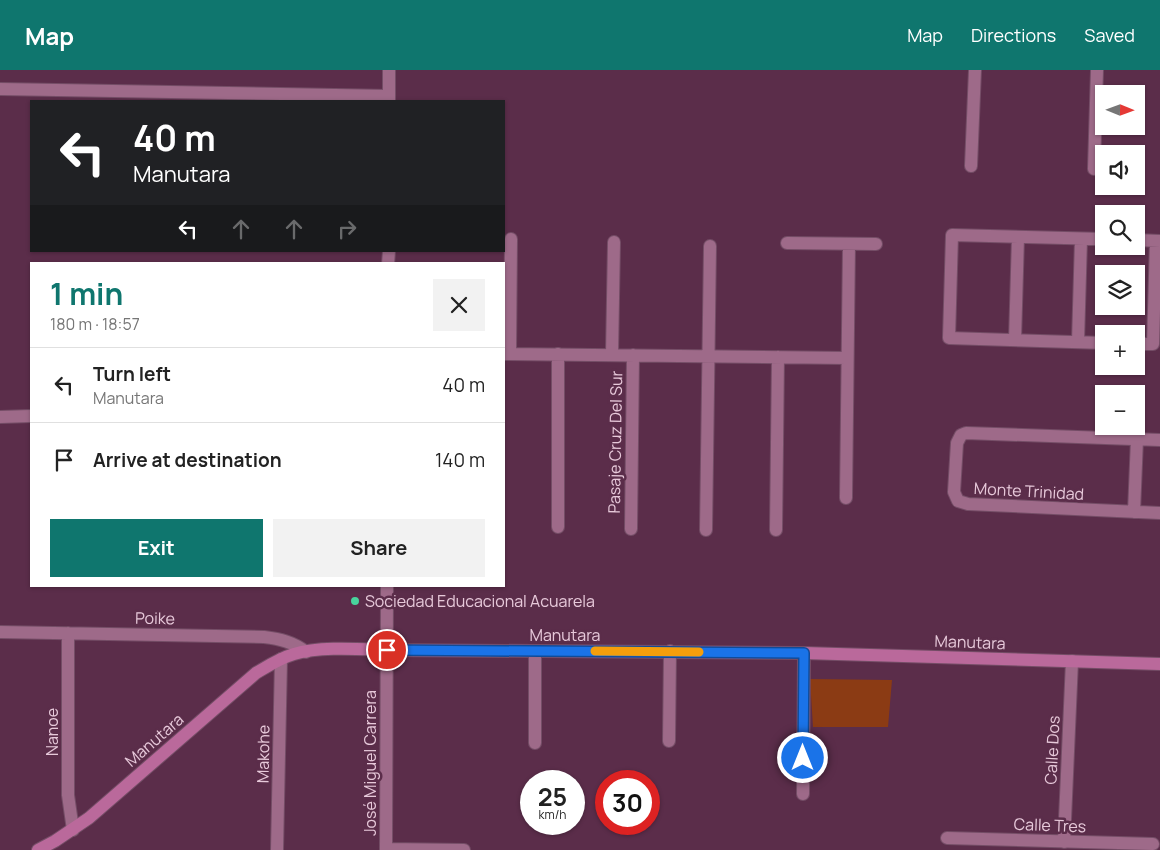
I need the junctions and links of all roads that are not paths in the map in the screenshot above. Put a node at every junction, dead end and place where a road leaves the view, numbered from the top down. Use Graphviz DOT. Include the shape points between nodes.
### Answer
graph roads {
  1 [pos="389,70"];
  2 [pos="975,70"];
  3 [pos="1097,70"];
  4 [pos="0,89"];
  5 [pos="389,99"];
  6 [pos="971,166"];
  7 [pos="1094,169"];
  8 [pos="1018,237"];
  9 [pos="511,239"];
  10 [pos="1081,239"];
  11 [pos="1095,240"];
  12 [pos="1145,240"];
  13 [pos="1158,241"];
  14 [pos="614,242"];
  15 [pos="787,243"];
  16 [pos="849,244"];
  17 [pos="876,244"];
  18 [pos="710,246"];
  19 [pos="1157,307"];
  20 [pos="1015,340"];
  21 [pos="1078,342"];
  22 [pos="1095,343"];
  23 [pos="1145,344"];
  24 [pos="507,354"];
  25 [pos="558,354"];
  26 [pos="612,355"];
  27 [pos="633,356"];
  28 [pos="709,356"];
  29 [pos="778,357"];
  30 [pos="847,358"];
  31 [pos="30,416"];
  32 [pos="0,417"];
  33 [pos="1137,439"];
  34 [pos="1160,440"];
  35 [pos="846,498"];
  36 [pos="1134,512"];
  37 [pos="1160,513"];
  38 [pos="558,527"];
  39 [pos="631,529"];
  40 [pos="706,530"];
  41 [pos="776,530"];
  42 [pos="387,587"];
  43 [pos="0,632"];
  44 [pos="68,633"];
  45 [pos="387,650"];
  46 [pos="535,651"];
  47 [pos="670,651"];
  48 [pos="306,652"];
  49 [pos="804,653"];
  50 [pos="281,659"];
  51 [pos="1072,661"];
  52 [pos="1160,664"];
  53 [pos="669,741"];
  54 [pos="535,743"];
  55 [pos="802,794"];
  56 [pos="73,830"];
  57 [pos="947,838"];
  58 [pos="1064,842"];
  59 [pos="1153,844"];
  60 [pos="38,850"];
  61 [pos="277,850"];
  62 [pos="386,850"];
  63 [pos="464,850"];
  1 -- 5 [label="street"];
  2 -- 6 [label="street"];
  3 -- 7 [label="street"];
  4 -- 5 [label="street"];
  8 -- 10 [label="street"];
  8 -- 20 [label="street"];
  8 -- 20 [label="street" via="952,235 951,263 949,338"];
  9 -- 24 [label="street, Pasaje Cruz Del Sur"];
  10 -- 11 [label="street"];
  10 -- 21 [label="street"];
  12 -- 13 [label="street"];
  13 -- 19 [label="street"];
  14 -- 26 [label="street, Pasaje Cruz Del Sur"];
  15 -- 16 [label="street"];
  16 -- 17 [label="street"];
  16 -- 30 [label="street"];
  18 -- 28 [label="street"];
  19 -- 23 [label="street" via="1153,344"];
  20 -- 21 [label="street"];
  21 -- 22 [label="street"];
  24 -- 25 [label="street, Pasaje Cruz Del Sur"];
  25 -- 26 [label="street, Pasaje Cruz Del Sur"];
  25 -- 38 [label="street"];
  26 -- 27 [label="street, Pasaje Cruz Del Sur"];
  27 -- 28 [label="street, Pasaje Cruz Del Sur"];
  27 -- 39 [label="street, Pasaje Cruz Del Sur"];
  28 -- 29 [label="street, Pasaje Cruz Del Sur"];
  28 -- 40 [label="street"];
  29 -- 30 [label="street, Pasaje Cruz Del Sur"];
  29 -- 41 [label="street"];
  30 -- 35 [label="street"];
  31 -- 32 [label="street"];
  33 -- 34 [label="street, Monte Trinidad"];
  33 -- 36 [label="street"];
  33 -- 36 [label="street, Monte Trinidad" via="966,433 957,443 954,492 958,501 968,504"];
  36 -- 37 [label="street, Monte Trinidad"];
  42 -- 45 [label="street, José Miguel Carrera"];
  43 -- 44 [label="street, Poike"];
  44 -- 48 [label="street, Poike" via="278,638"];
  44 -- 56 [label="street, Nanoe" via="68,795"];
  45 -- 46 [label="main road, Manutara"];
  45 -- 48 [label="main road, Manutara"];
  45 -- 62 [label="street, José Miguel Carrera"];
  46 -- 47 [label="main road, Manutara"];
  46 -- 54 [label="street"];
  47 -- 49 [label="main road, Manutara"];
  47 -- 53 [label="street"];
  48 -- 50 [label="main road, Manutara"];
  49 -- 51 [label="main road, Manutara"];
  49 -- 55 [label="street"];
  50 -- 56 [label="main road, Manutara" via="256,674"];
  50 -- 61 [label="street, Makohe"];
  51 -- 52 [label="main road, Manutara"];
  51 -- 58 [label="street, Calle Dos"];
  56 -- 60 [label="main road, Manutara"];
  57 -- 58 [label="street, Calle Tres"];
  58 -- 59 [label="street, Calle Tres"];
  62 -- 63 [label="street"];
}
